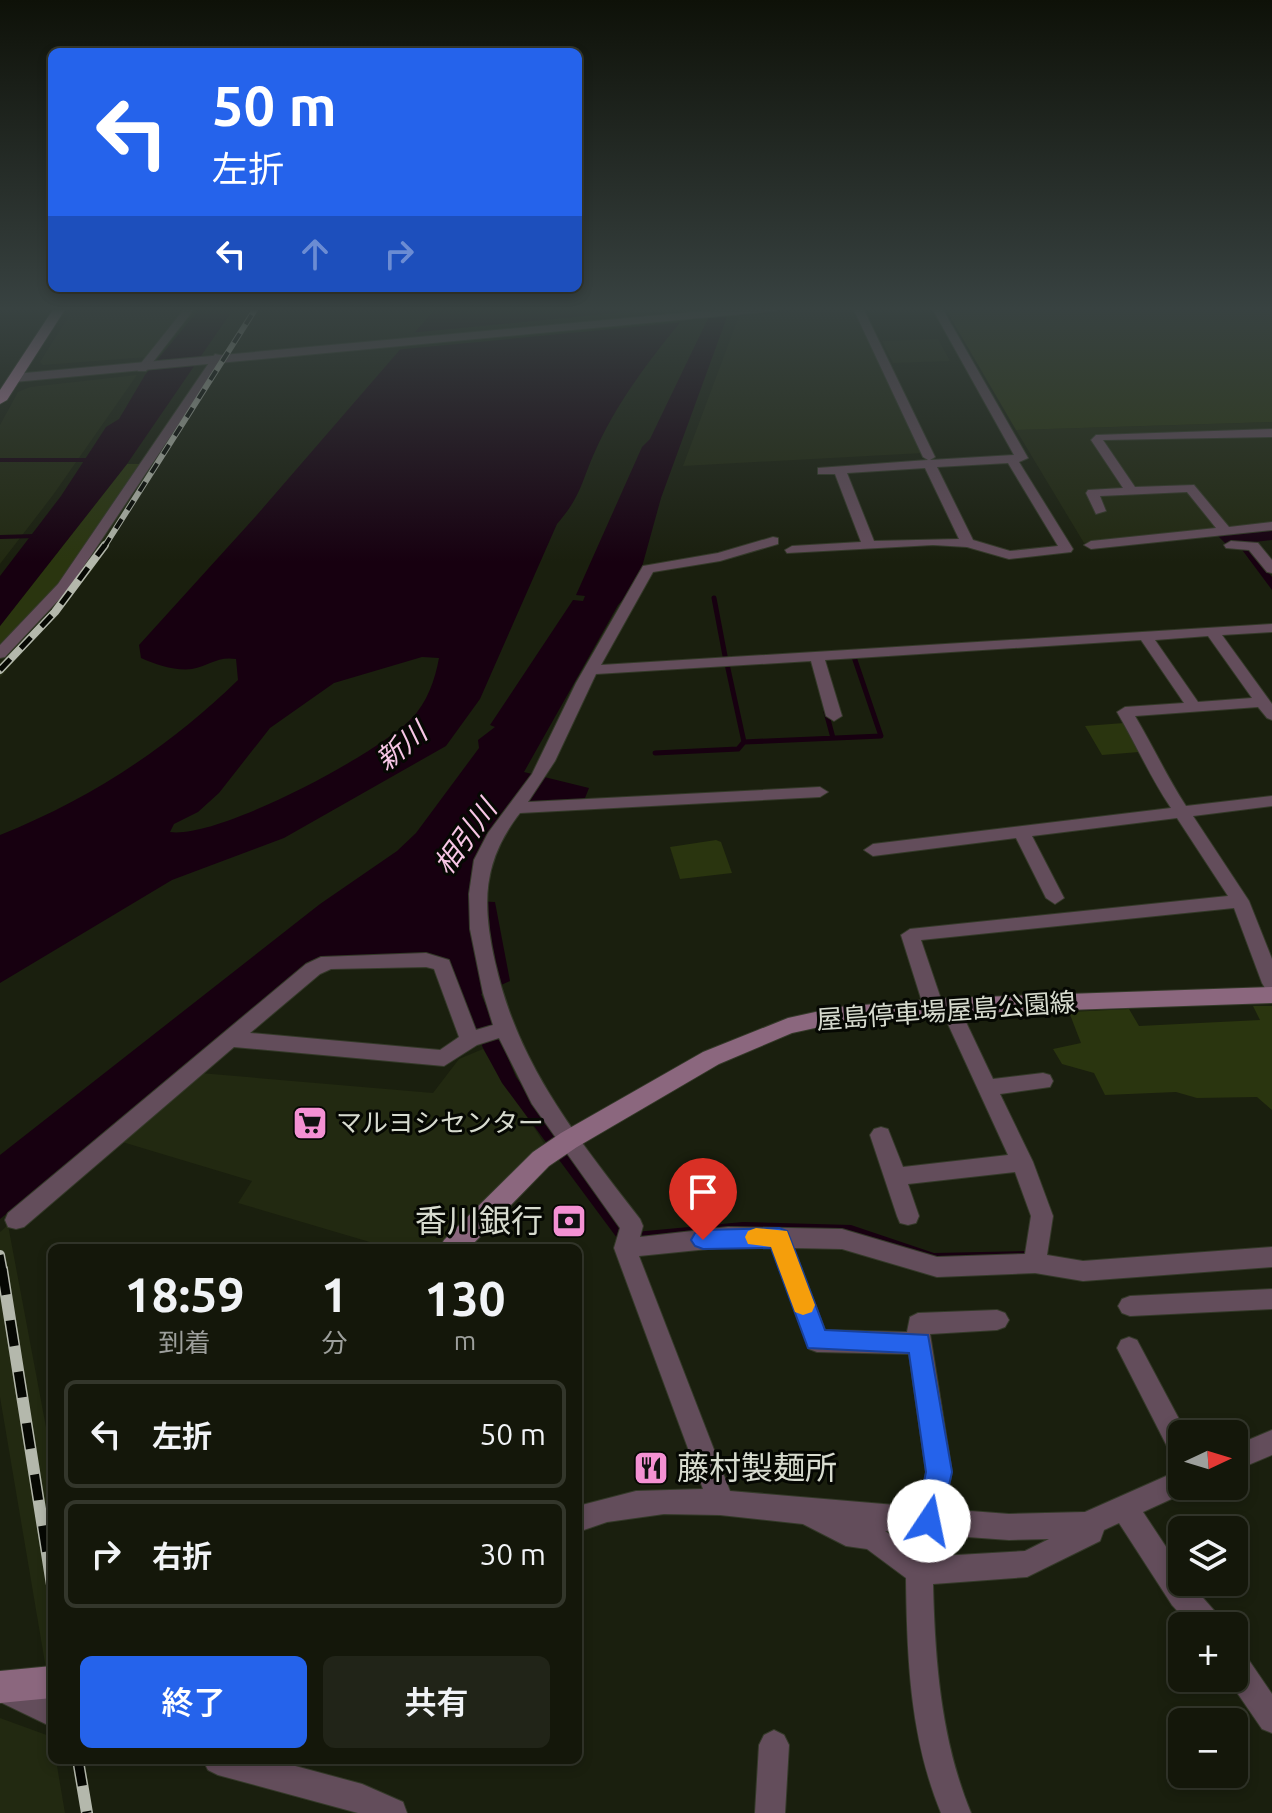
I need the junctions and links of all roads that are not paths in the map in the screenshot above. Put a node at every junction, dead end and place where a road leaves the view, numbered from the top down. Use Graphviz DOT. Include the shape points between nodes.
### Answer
graph roads {
  1 [pos="189,393"];
  2 [pos="898,393"];
  3 [pos="985,393"];
  4 [pos="1272,433"];
  5 [pos="930,461"];
  6 [pos="1013,461"];
  7 [pos="840,470"];
  8 [pos="822,471"];
  9 [pos="1131,490"];
  10 [pos="1100,511"];
  11 [pos="1272,526"];
  12 [pos="1225,530"];
  13 [pos="773,541"];
  14 [pos="968,543"];
  15 [pos="869,545"];
  16 [pos="1091,545"];
  17 [pos="1231,545"];
  18 [pos="792,550"];
  19 [pos="1270,564"];
  20 [pos="1272,628"];
  21 [pos="1211,631"];
  22 [pos="1145,635"];
  23 [pos="0,654"];
  24 [pos="817,657"];
  25 [pos="591,670"];
  26 [pos="1194,707"];
  27 [pos="1268,708"];
  28 [pos="834,716"];
  29 [pos="820,792"];
  30 [pos="1272,801"];
  31 [pos="516,806"];
  32 [pos="1181,813"];
  33 [pos="1022,833"];
  34 [pos="873,850"];
  35 [pos="1055,898"];
  36 [pos="1240,901"];
  37 [pos="1272,983"];
  38 [pos="1272,995"];
  39 [pos="941,1007"];
  40 [pos="500,1030"];
  41 [pos="473,1038"];
  42 [pos="229,1039"];
  43 [pos="1043,1081"];
  44 [pos="986,1088"];
  45 [pos="881,1135"];
  46 [pos="569,1140"];
  47 [pos="1022,1162"];
  48 [pos="895,1177"];
  49 [pos="908,1216"];
  50 [pos="16,1220"];
  51 [pos="779,1238"];
  52 [pos="457,1244"];
  53 [pos="625,1248"];
  54 [pos="1272,1257"];
  55 [pos="1035,1263"];
  56 [pos="1272,1299"];
  57 [pos="1130,1306"];
  58 [pos="997,1320"];
  59 [pos="919,1343"];
  60 [pos="1129,1348"];
  61 [pos="1168,1422"];
  62 [pos="1272,1442"];
  63 [pos="1248,1453"];
  64 [pos="1168,1487"];
  65 [pos="721,1502"];
  66 [pos="1124,1507"];
  67 [pos="803,1511"];
  68 [pos="582,1517"];
  69 [pos="929,1521"];
  70 [pos="1086,1525"];
  71 [pos="919,1571"];
  72 [pos="1197,1612"];
  73 [pos="48,1682"];
  74 [pos="1248,1684"];
  75 [pos="0,1687"];
  76 [pos="48,1711"];
  77 [pos="1272,1719"];
  78 [pos="774,1745"];
  79 [pos="231,1764"];
  80 [pos="362,1806"];
  81 [pos="392,1813"];
  82 [pos="770,1813"];
  83 [pos="956,1813"];
  1 -- 23 [label="street" via="63,587"];
  2 -- 5 [label="street"];
  3 -- 6 [label="street" via="1022,458"];
  4 -- 9 [label="street" via="1100,437 1097,440"];
  5 -- 6 [label="street"];
  5 -- 7 [label="street"];
  5 -- 14 [label="street"];
  6 -- 14 [label="street" via="1066,549 1009,555"];
  7 -- 8 [label="street"];
  7 -- 15 [label="street"];
  9 -- 10 [label="street" via="1092,493"];
  9 -- 12 [label="street" via="1190,488"];
  11 -- 12 [label="street"];
  12 -- 16 [label="street"];
  13 -- 25 [label="street" via="720,557 648,569"];
  14 -- 15 [label="street"];
  15 -- 18 [label="street"];
  17 -- 19 [label="street" via="1253,546"];
  20 -- 21 [label="street"];
  21 -- 22 [label="street"];
  21 -- 27 [label="street"];
  22 -- 24 [label="street"];
  22 -- 26 [label="street"];
  24 -- 25 [label="street"];
  24 -- 28 [label="street" via="836,697"];
  25 -- 31 [label="street" via="539,776"];
  26 -- 27 [label="street"];
  26 -- 32 [label="street" via="1125,712"];
  29 -- 31 [label="street" via="658,804"];
  30 -- 32 [label="street"];
  31 -- 40 [label="street" via="483,859 477,902"];
  32 -- 33 [label="street"];
  32 -- 36 [label="street"];
  33 -- 34 [label="street"];
  33 -- 35 [label="street"];
  36 -- 37 [label="street"];
  36 -- 39 [label="street" via="910,935"];
  38 -- 39 [label="main road, 屋島停車場屋島公園線"];
  39 -- 44 [label="street"];
  39 -- 46 [label="main road, 屋島停車場屋島公園線" via="838,1015 788,1026 711,1058"];
  40 -- 41 [label="street"];
  40 -- 46 [label="street"];
  41 -- 42 [label="street" via="444,1058"];
  41 -- 42 [label="street" via="445,969 426,960 328,962"];
  42 -- 50 [label="street"];
  43 -- 44 [label="street"];
  44 -- 47 [label="street"];
  45 -- 48 [label="street"];
  46 -- 52 [label="main road, 屋島停車場屋島公園線" via="541,1159"];
  46 -- 53 [label="street" via="632,1226"];
  47 -- 48 [label="street"];
  47 -- 55 [label="street" via="1042,1216"];
  48 -- 49 [label="street"];
  51 -- 53 [label="street" via="728,1237"];
  51 -- 55 [label="street" via="842,1239 937,1267"];
  51 -- 59 [label="street" via="817,1341"];
  53 -- 65 [label="street"];
  54 -- 55 [label="street" via="1083,1271"];
  56 -- 57 [label="street"];
  58 -- 59 [label="street" via="918,1324"];
  59 -- 69 [label="street" via="939,1472"];
  60 -- 61 [label="street"];
  62 -- 63 [label="street"];
  64 -- 66 [label="street"];
  65 -- 67 [label="street"];
  65 -- 68 [label="street" via="648,1499"];
  66 -- 70 [label="street"];
  66 -- 72 [label="street"];
  67 -- 69 [label="street"];
  67 -- 71 [label="street" via="846,1533 872,1537"];
  69 -- 70 [label="street"];
  70 -- 71 [label="street" via="1091,1532 1027,1564"];
  71 -- 83 [label="street" via="927,1709"];
  73 -- 75 [label="main road"];
  74 -- 77 [label="street"];
  75 -- 76 [label="street"];
  78 -- 82 [label="street"];
  79 -- 80 [label="street"];
  80 -- 81 [label="street"];
}
